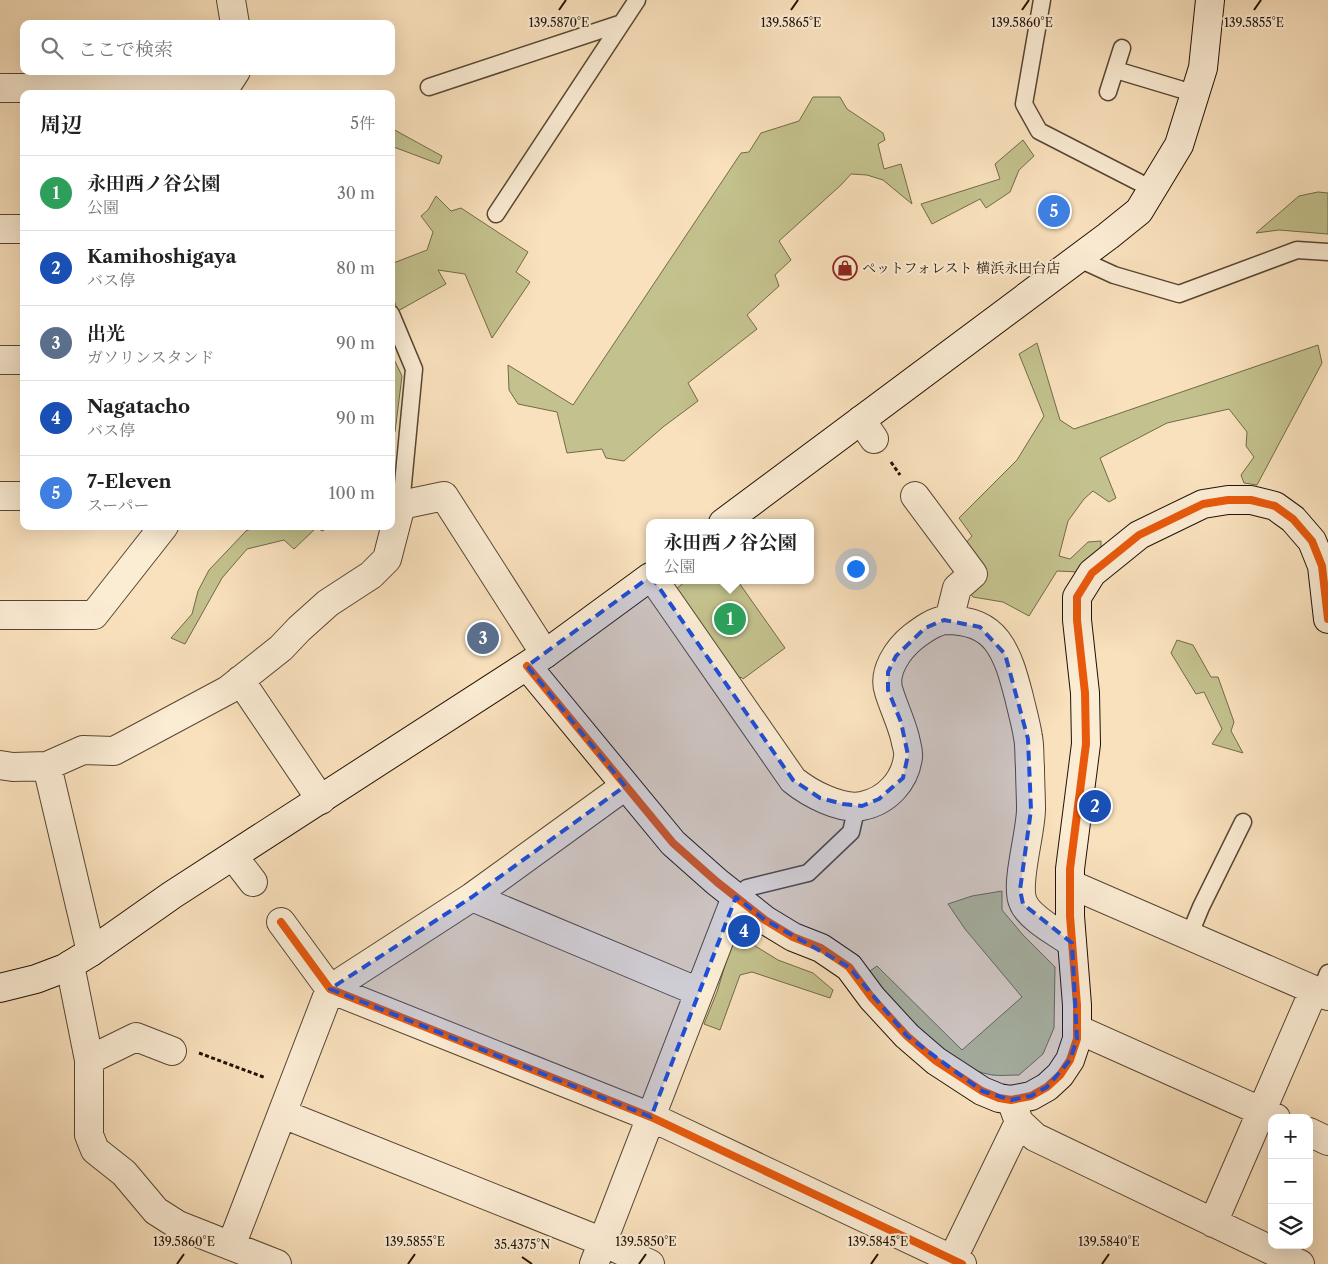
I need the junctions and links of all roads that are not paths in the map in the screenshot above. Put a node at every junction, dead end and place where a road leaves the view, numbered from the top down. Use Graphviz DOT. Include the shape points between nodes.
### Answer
graph roads {
  1 [pos="231,0"];
  2 [pos="637,0"];
  3 [pos="1042,0"];
  4 [pos="1210,0"];
  5 [pos="234,20"];
  6 [pos="622,23"];
  7 [pos="1122,48"];
  8 [pos="1116,70"];
  9 [pos="229,84"];
  10 [pos="429,87"];
  11 [pos="0,88"];
  12 [pos="1108,92"];
  13 [pos="1196,94"];
  14 [pos="1152,189"];
  15 [pos="496,214"];
  16 [pos="0,229"];
  17 [pos="20,229"];
  18 [pos="1328,252"];
  19 [pos="1077,258"];
  20 [pos="395,324"];
  21 [pos="0,360"];
  22 [pos="20,360"];
  23 [pos="0,496"];
  24 [pos="20,496"];
  25 [pos="915,496"];
  26 [pos="401,505"];
  27 [pos="729,519"];
  28 [pos="395,528"];
  29 [pos="161,530"];
  30 [pos="395,530"];
  31 [pos="646,580"];
  32 [pos="657,584"];
  33 [pos="0,615"];
  34 [pos="1328,618"];
  35 [pos="950,620"];
  36 [pos="536,660"];
  37 [pos="240,680"];
  38 [pos="0,765"];
  39 [pos="47,766"];
  40 [pos="625,786"];
  41 [pos="321,800"];
  42 [pos="857,806"];
  43 [pos="1243,822"];
  44 [pos="233,856"];
  45 [pos="254,882"];
  46 [pos="1070,884"];
  47 [pos="472,897"];
  48 [pos="736,897"];
  49 [pos="281,922"];
  50 [pos="1189,936"];
  51 [pos="1072,942"];
  52 [pos="81,959"];
  53 [pos="0,988"];
  54 [pos="1322,988"];
  55 [pos="330,989"];
  56 [pos="700,992"];
  57 [pos="1077,1029"];
  58 [pos="172,1051"];
  59 [pos="89,1060"];
  60 [pos="1015,1111"];
  61 [pos="283,1114"];
  62 [pos="1269,1114"];
  63 [pos="1268,1116"];
  64 [pos="651,1117"];
  65 [pos="1313,1134"];
  66 [pos="1328,1141"];
  67 [pos="1213,1223"];
  68 [pos="231,1246"];
  69 [pos="599,1253"];
  70 [pos="957,1262"];
  71 [pos="277,1264"];
  72 [pos="650,1264"];
  73 [pos="1300,1264"];
  1 -- 5 [label="street"];
  2 -- 6 [label="lane"];
  3 -- 14 [label="lane" via="1024,104 1039,131"];
  4 -- 13 [label="street" via="1203,68"];
  6 -- 10 [label="lane"];
  6 -- 15 [label="lane"];
  7 -- 8 [label="lane"];
  8 -- 12 [label="lane"];
  8 -- 13 [label="lane"];
  9 -- 11 [label="street"];
  13 -- 14 [label="street" via="1179,145"];
  14 -- 19 [label="street" via="1139,211"];
  16 -- 17 [label="street"];
  18 -- 19 [label="lane" via="1297,250 1179,294 1114,275"];
  19 -- 27 [label="street" via="868,429"];
  20 -- 26 [label="lane" via="414,369"];
  21 -- 22 [label="street"];
  23 -- 24 [label="street"];
  25 -- 35 [label="street" via="973,574 957,588"];
  26 -- 28 [label="street"];
  26 -- 36 [label="street" via="444,496"];
  29 -- 33 [label="street" via="94,615"];
  30 -- 37 [label="street" via="387,559 371,575 328,603 282,648"];
  31 -- 36 [label="street"];
  32 -- 42 [label="street" via="793,780 820,798"];
  34 -- 46 [label="street" via="1322,566 1312,540 1293,519 1275,506 1251,500 1203,504 1139,535 1092,572 1077,597 1086,744"];
  35 -- 42 [label="street" via="924,628 896,656 888,672 888,690 901,722 908,755 903,778 879,799"];
  35 -- 51 [label="street" via="980,626 996,640 1014,676 1028,739 1031,810 1020,890 1023,904 1034,916"];
  36 -- 40 [label="street"];
  36 -- 41 [label="street"];
  37 -- 39 [label="street" via="228,690 114,751 83,750"];
  37 -- 41 [label="street"];
  38 -- 39 [label="street"];
  39 -- 52 [label="street"];
  40 -- 47 [label="street"];
  40 -- 48 [label="street" via="673,842"];
  41 -- 44 [label="street"];
  42 -- 48 [label="lane" via="851,832 808,874 747,888"];
  43 -- 50 [label="lane"];
  44 -- 45 [label="street"];
  44 -- 52 [label="street"];
  46 -- 50 [label="street"];
  46 -- 51 [label="street"];
  47 -- 55 [label="street"];
  47 -- 56 [label="street"];
  48 -- 56 [label="street"];
  48 -- 60 [label="street" via="765,920 793,937 821,948 849,967 872,998 936,1061"];
  49 -- 55 [label="street"];
  50 -- 54 [label="street"];
  51 -- 57 [label="street"];
  52 -- 53 [label="street" via="36,979"];
  52 -- 59 [label="street"];
  54 -- 62 [label="street"];
  55 -- 61 [label="street"];
  55 -- 64 [label="street"];
  56 -- 64 [label="street"];
  57 -- 60 [label="street" via="1070,1060 1060,1075"];
  57 -- 62 [label="street"];
  58 -- 59 [label="street" via="136,1037"];
  59 -- 68 [label="street" via="89,1135 95,1150 124,1173 156,1211 178,1226"];
  60 -- 67 [label="street" via="1035,1138"];
  60 -- 70 [label="street"];
  61 -- 68 [label="street"];
  61 -- 69 [label="street"];
  63 -- 67 [label="street"];
  64 -- 69 [label="street"];
  64 -- 70 [label="street"];
  65 -- 66 [label="street"];
  67 -- 73 [label="street"];
  68 -- 71 [label="street"];
  69 -- 72 [label="street"];
}
